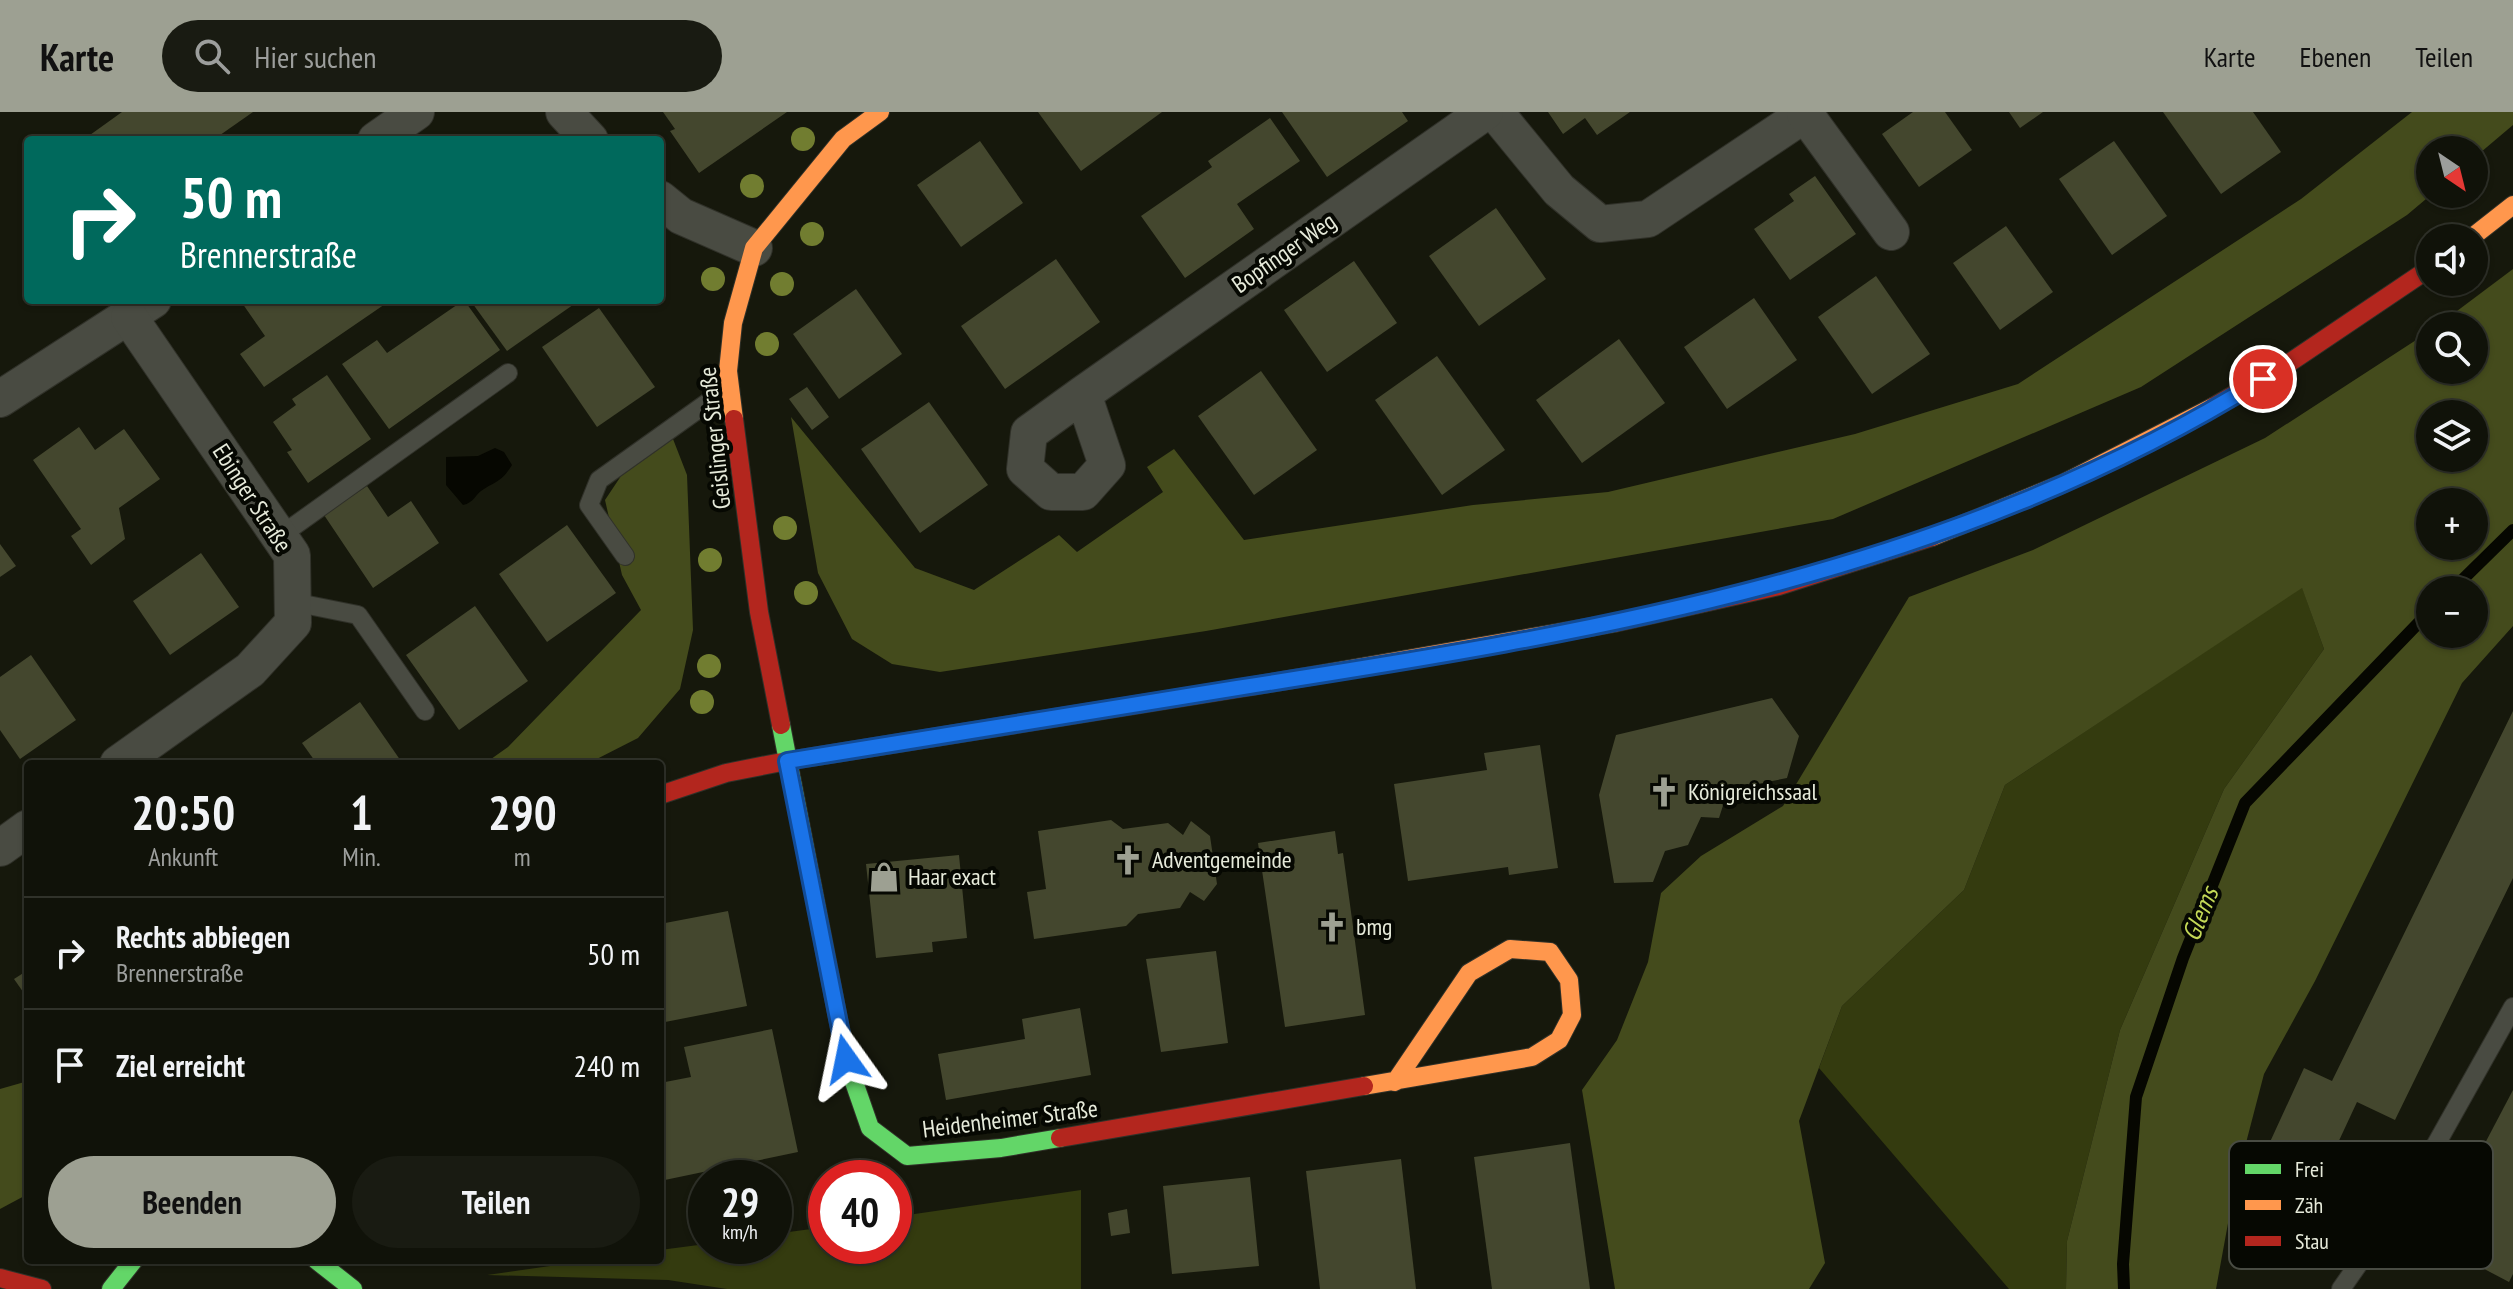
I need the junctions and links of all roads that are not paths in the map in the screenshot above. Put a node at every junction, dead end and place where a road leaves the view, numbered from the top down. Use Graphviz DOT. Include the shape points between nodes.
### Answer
graph roads {
  1 [pos="416,112"];
  2 [pos="564,112"];
  3 [pos="880,112"];
  4 [pos="1485,112"];
  5 [pos="1495,112"];
  6 [pos="1807,113"];
  7 [pos="382,136"];
  8 [pos="586,136"];
  9 [pos="664,202"];
  10 [pos="2513,205"];
  11 [pos="2488,225"];
  12 [pos="1891,232"];
  13 [pos="754,248"];
  14 [pos="2416,278"];
  15 [pos="132,306"];
  16 [pos="508,373"];
  17 [pos="730,386"];
  18 [pos="1083,394"];
  19 [pos="0,399"];
  20 [pos="280,536"];
  21 [pos="625,556"];
  22 [pos="293,602"];
  23 [pos="425,711"];
  24 [pos="124,760"];
  25 [pos="787,761"];
  26 [pos="664,794"];
  27 [pos="24,831"];
  28 [pos="0,848"];
  29 [pos="2513,1007"];
  30 [pos="1395,1082"];
  31 [pos="2438,1141"];
  32 [pos="131,1264"];
  33 [pos="321,1264"];
  34 [pos="2355,1269"];
  35 [pos="0,1278"];
  36 [pos="42,1289"];
  37 [pos="111,1289"];
  38 [pos="353,1289"];
  39 [pos="2341,1289"];
  1 -- 7 [label="street"];
  2 -- 8 [label="street"];
  3 -- 13 [label="street, Geislinger Straße" via="843,139"];
  4 -- 18 [label="street, Bopfinger Weg"];
  5 -- 6 [label="street" via="1559,190 1600,224 1648,219"];
  6 -- 12 [label="street"];
  9 -- 13 [label="street" via="681,216"];
  10 -- 11 [label="street"];
  13 -- 17 [label="street, Geislinger Straße" via="733,323"];
  14 -- 25 [label="street" via="2241,393 2140,447 2017,504 1824,573 1649,617"];
  15 -- 19 [label="street"];
  15 -- 20 [label="street, Ebinger Straße"];
  16 -- 20 [label="lane"];
  17 -- 21 [label="lane" via="599,480 589,505"];
  17 -- 25 [label="street, Geislinger Straße" via="759,612"];
  20 -- 22 [label="street, Ebinger Straße" via="292,555"];
  22 -- 23 [label="lane" via="358,615"];
  22 -- 24 [label="street, Ebinger Straße" via="293,623 250,670"];
  25 -- 26 [label="street" via="726,773"];
  25 -- 30 [label="street, Heidenheimer Straße" via="846,1059 870,1128 907,1156 1001,1148"];
  27 -- 28 [label="street"];
  29 -- 31 [label="lane"];
  30 -- 30 [label="street, Heidenheimer Straße" via="1532,1057 1559,1040 1572,1015 1569,980 1550,952 1510,949 1469,973"];
  32 -- 37 [label="street"];
  33 -- 38 [label="street"];
  34 -- 39 [label="lane"];
  35 -- 36 [label="street"];
}
